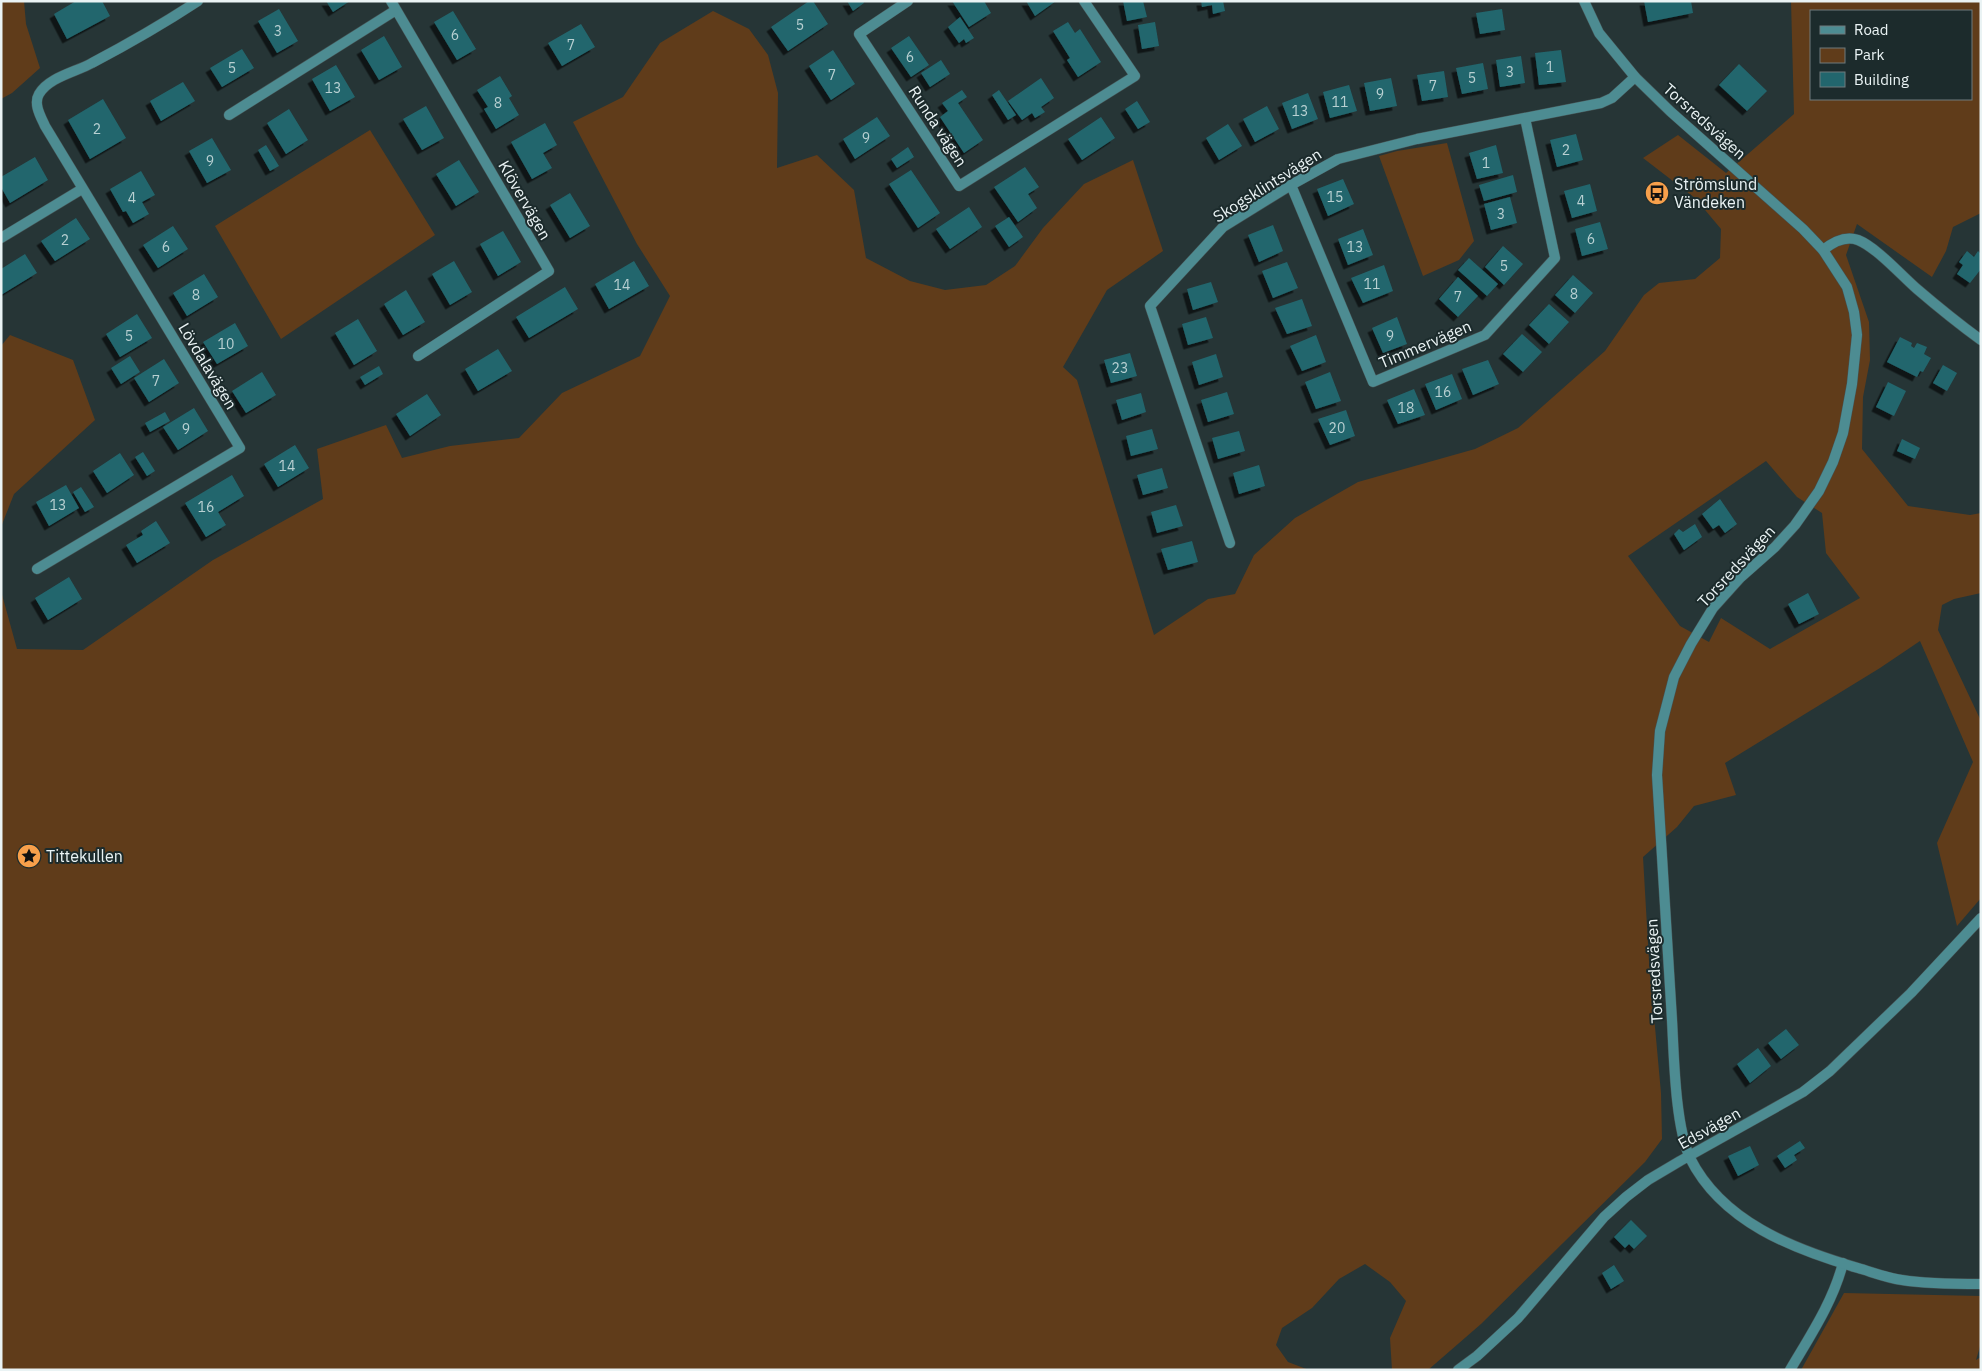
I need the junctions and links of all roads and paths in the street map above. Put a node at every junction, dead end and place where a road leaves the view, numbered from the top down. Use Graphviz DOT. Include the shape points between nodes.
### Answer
graph roads {
  1 [pos="198,1"];
  2 [pos="908,1"];
  3 [pos="1084,1"];
  4 [pos="1584,1"];
  5 [pos="393,6"];
  6 [pos="1635,77"];
  7 [pos="229,115"];
  8 [pos="1525,118"];
  9 [pos="1290,185"];
  10 [pos="82,189"];
  11 [pos="1,238"];
  12 [pos="1823,250"];
  13 [pos="1981,340"];
  14 [pos="418,356"];
  15 [pos="1230,543"];
  16 [pos="38,569"];
  17 [pos="1981,918"];
  18 [pos="1689,1156"];
  19 [pos="1843,1263"];
  20 [pos="1981,1284"];
  21 [pos="1458,1370"];
  22 [pos="1790,1370"];
  1 -- 10 [label="street, Lövdalavägen" via="89,65 53,82 39,94 38,108 45,126"];
  2 -- 3 [label="street, Runda vägen" via="859,34 959,186 1135,76"];
  4 -- 6 [label="street, Torsredsvägen" via="1598,33"];
  5 -- 7 [label="street, Klövervägen"];
  5 -- 14 [label="street, Klövervägen" via="549,271"];
  6 -- 8 [label="street, Skogsklintsvägen" via="1612,98 1601,103"];
  6 -- 12 [label="street, Torsredsvägen"];
  8 -- 9 [label="street, Skogsklintsvägen" via="1338,159"];
  8 -- 9 [label="street, Timmervägen" via="1555,258 1486,335 1373,382"];
  9 -- 15 [label="street, Skogsklintsvägen" via="1222,227 1150,306"];
  10 -- 11 [label="street"];
  10 -- 16 [label="street, Lövdalavägen" via="240,448"];
  12 -- 13 [label="street" via="1846,238 1859,240"];
  12 -- 18 [label="street, Torsredsvägen" via="1847,287 1857,335 1852,384 1833,462 1819,491 1795,525 1713,608 1674,677 1660,731 1657,775 1673,1049 1678,1102"];
  17 -- 18 [label="street, Edsvägen" via="1911,993 1817,1082"];
  18 -- 19 [label="street, Torsredsvägen" via="1715,1195 1752,1224 1791,1246"];
  18 -- 21 [label="street, Edsvägen" via="1648,1180 1604,1217 1518,1318"];
  19 -- 20 [label="street, Torsredsvägen" via="1901,1280"];
  19 -- 22 [label="street" via="1823,1314"];
}
